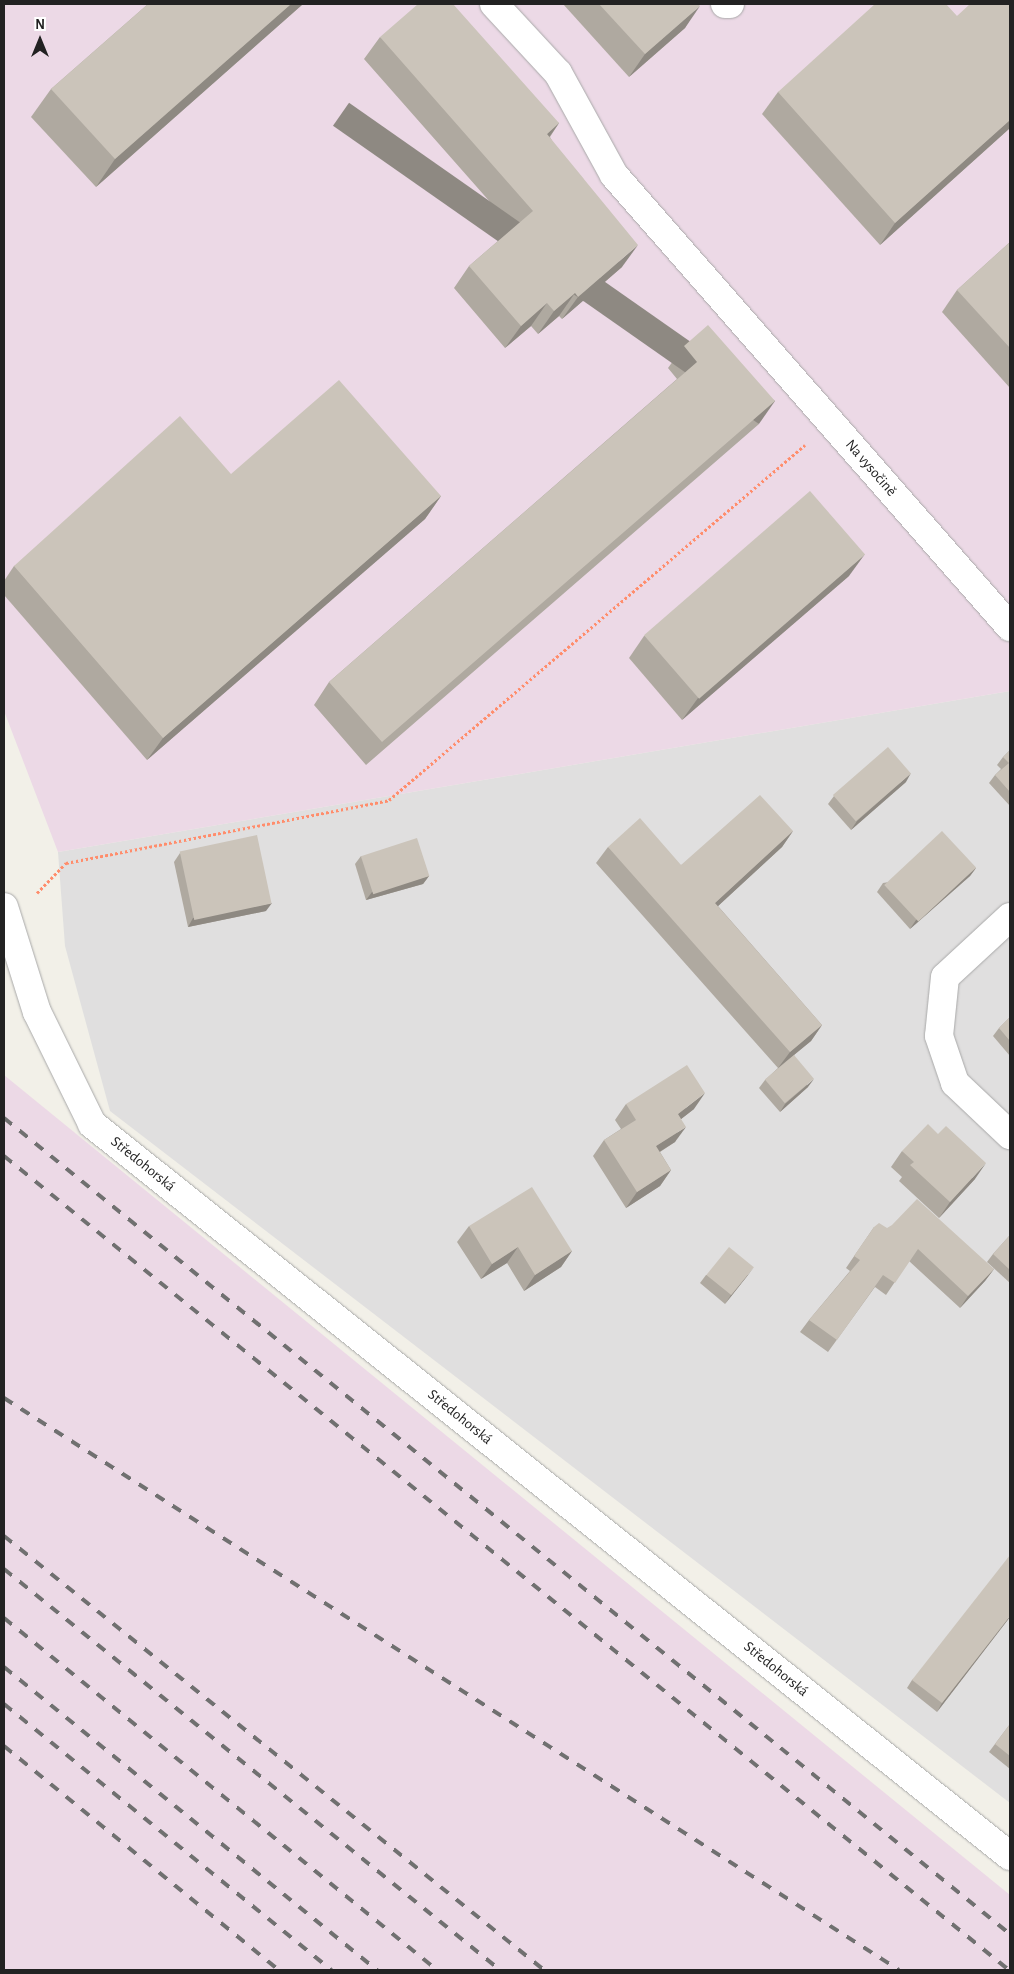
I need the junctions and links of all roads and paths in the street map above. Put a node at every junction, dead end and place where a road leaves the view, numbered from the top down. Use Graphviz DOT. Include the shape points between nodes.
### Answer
graph roads {
  1 [pos="494,4"];
  2 [pos="725,4"];
  3 [pos="730,4"];
  4 [pos="831,422"];
  5 [pos="1010,627"];
  6 [pos="6,915"];
  7 [pos="1010,917"];
  8 [pos="1010,1135"];
  9 [pos="1010,1856"];
  1 -- 4 [label="street, Na vysočině" via="558,73 614,175"];
  2 -- 3 [label="street"];
  4 -- 5 [label="street, Na vysočině"];
  4 -- 6 [label="path" via="389,800 66,863"];
  6 -- 9 [label="street, Středohorská" via="37,1012 92,1124"];
  7 -- 8 [label="street" via="945,977 939,1036 955,1083"];
}
